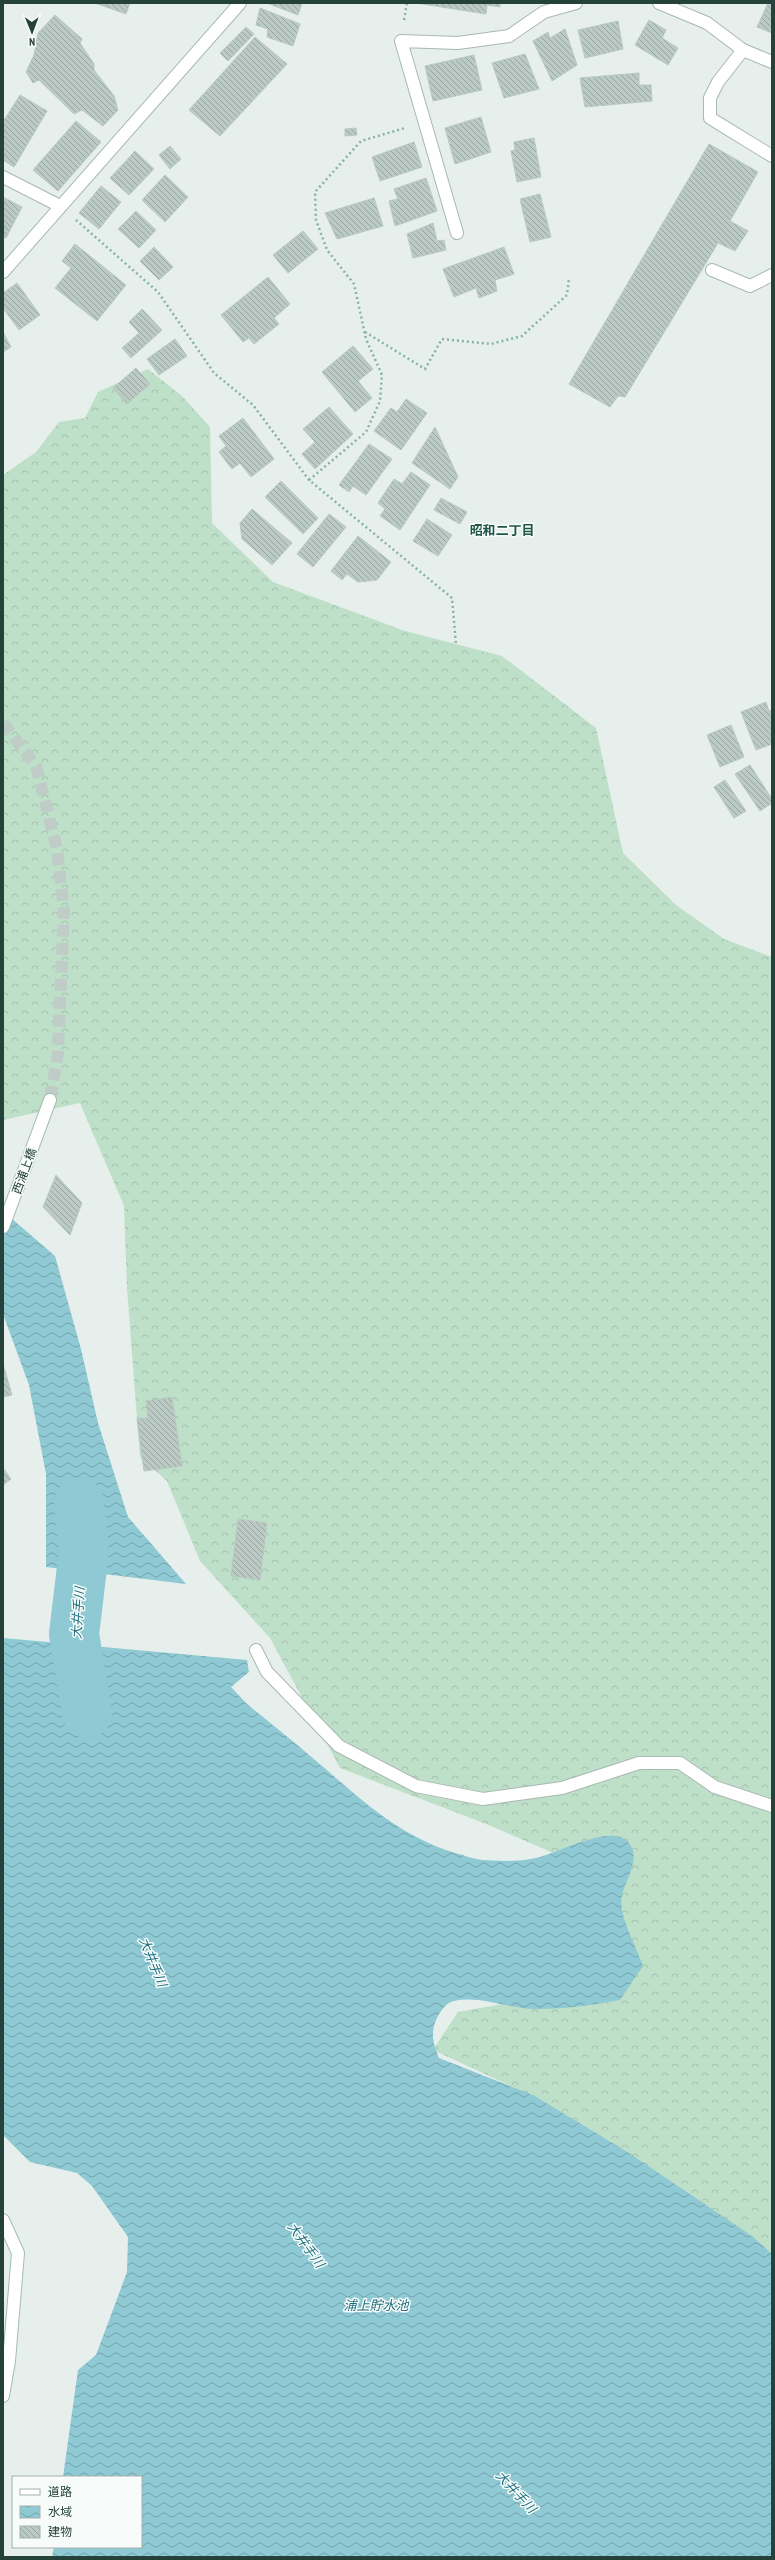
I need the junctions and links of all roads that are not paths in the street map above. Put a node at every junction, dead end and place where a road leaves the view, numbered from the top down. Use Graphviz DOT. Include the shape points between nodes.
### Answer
graph roads {
  1 [pos="240,3"];
  2 [pos="576,3"];
  3 [pos="659,3"];
  4 [pos="743,50"];
  5 [pos="772,62"];
  6 [pos="772,156"];
  7 [pos="3,177"];
  8 [pos="60,206"];
  9 [pos="457,233"];
  10 [pos="712,270"];
  11 [pos="3,272"];
  12 [pos="772,275"];
  13 [pos="50,1100"];
  14 [pos="3,1227"];
  15 [pos="256,1650"];
  16 [pos="772,1806"];
  17 [pos="3,2220"];
  18 [pos="6,2364"];
  19 [pos="3,2396"];
  1 -- 8 [label="street"];
  2 -- 9 [label="street" via="544,12 509,36 458,43 400,41"];
  3 -- 4 [label="street" via="707,23"];
  4 -- 5 [label="street"];
  4 -- 6 [label="street" via="718,82 710,98 710,118"];
  7 -- 8 [label="street"];
  8 -- 11 [label="street"];
  10 -- 12 [label="street" via="750,286"];
  13 -- 14 [label="street, 西浦上橋"];
  15 -- 16 [label="street" via="267,1672 339,1746 416,1786 483,1799 562,1788 639,1763 680,1763 715,1788"];
  17 -- 18 [label="street" via="18,2253"];
  18 -- 19 [label="street"];
}
